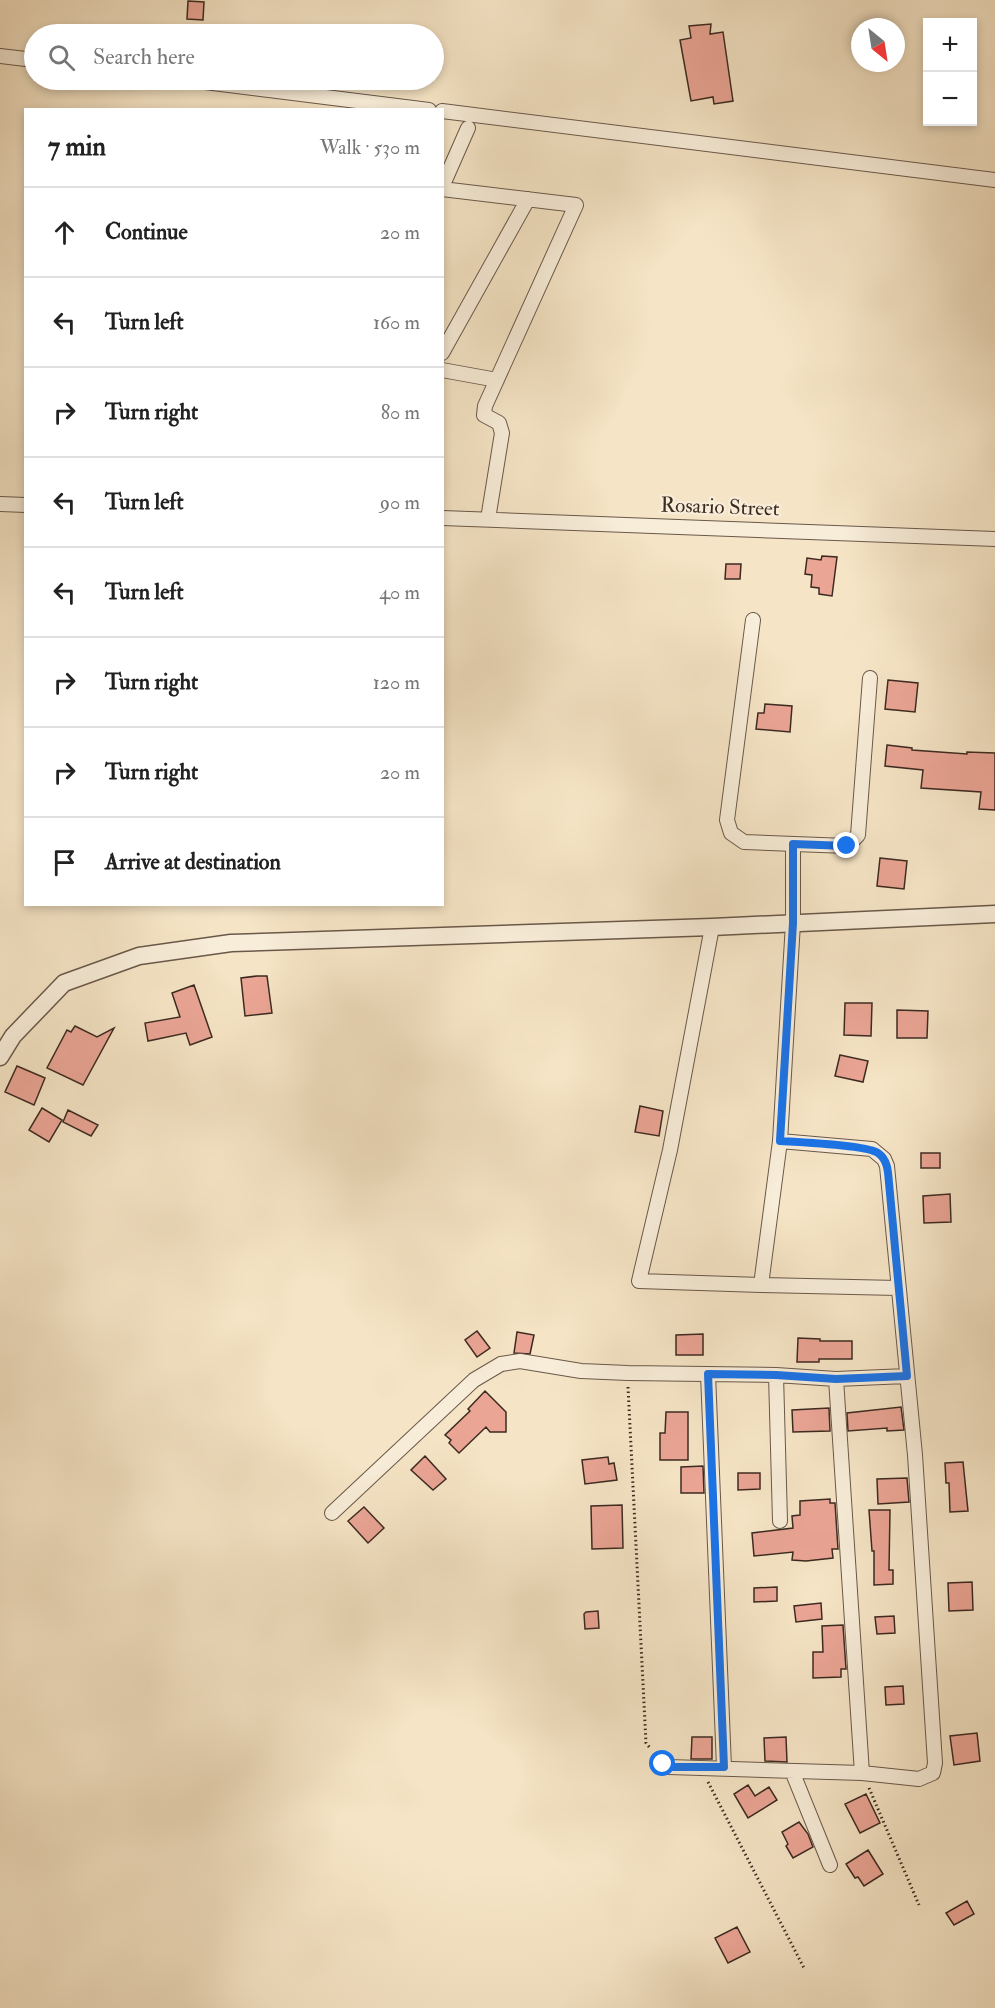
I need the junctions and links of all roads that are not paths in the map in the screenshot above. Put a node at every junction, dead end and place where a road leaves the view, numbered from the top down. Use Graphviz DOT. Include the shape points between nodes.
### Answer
graph roads {
  1 [pos="0,56"];
  2 [pos="24,59"];
  3 [pos="269,90"];
  4 [pos="413,108"];
  5 [pos="444,111"];
  6 [pos="468,128"];
  7 [pos="995,180"];
  8 [pos="444,183"];
  9 [pos="444,188"];
  10 [pos="528,199"];
  11 [pos="444,349"];
  12 [pos="444,370"];
  13 [pos="497,380"];
  14 [pos="0,504"];
  15 [pos="24,505"];
  16 [pos="444,518"];
  17 [pos="488,519"];
  18 [pos="995,539"];
  19 [pos="753,620"];
  20 [pos="870,678"];
  21 [pos="793,844"];
  22 [pos="995,914"];
  23 [pos="793,923"];
  24 [pos="712,927"];
  25 [pos="0,1057"];
  26 [pos="780,1141"];
  27 [pos="761,1285"];
  28 [pos="898,1288"];
  29 [pos="708,1374"];
  30 [pos="776,1375"];
  31 [pos="907,1376"];
  32 [pos="836,1379"];
  33 [pos="332,1513"];
  34 [pos="780,1521"];
  35 [pos="659,1759"];
  36 [pos="724,1767"];
  37 [pos="792,1771"];
  38 [pos="862,1773"];
  39 [pos="830,1865"];
  1 -- 2 [label="street"];
  3 -- 4 [label="street"];
  5 -- 7 [label="street"];
  6 -- 8 [label="street"];
  9 -- 10 [label="street"];
  10 -- 11 [label="street"];
  10 -- 13 [label="street" via="576,205"];
  12 -- 13 [label="street"];
  13 -- 17 [label="street" via="484,415 499,423 502,433"];
  14 -- 15 [label="street"];
  16 -- 17 [label="street, Rosario Street"];
  17 -- 18 [label="street, Rosario Street"];
  19 -- 21 [label="street" via="727,820 731,833 744,842"];
  20 -- 21 [label="street" via="858,835 847,846"];
  21 -- 23 [label="street"];
  22 -- 23 [label="street"];
  23 -- 24 [label="street"];
  23 -- 26 [label="street"];
  24 -- 25 [label="street" via="231,943 139,956 64,983 13,1036"];
  24 -- 27 [label="street" via="670,1150 639,1281"];
  26 -- 27 [label="street"];
  26 -- 28 [label="street" via="872,1149 884,1159"];
  27 -- 28 [label="street"];
  28 -- 31 [label="street"];
  29 -- 30 [label="street"];
  29 -- 33 [label="street" via="581,1371 520,1361 501,1364 474,1380"];
  29 -- 36 [label="street"];
  30 -- 32 [label="street"];
  30 -- 34 [label="street"];
  31 -- 32 [label="street"];
  31 -- 38 [label="street" via="935,1763 933,1773 919,1779"];
  32 -- 38 [label="street"];
  35 -- 36 [label="street" via="669,1767"];
  36 -- 37 [label="street"];
  37 -- 38 [label="street"];
  37 -- 39 [label="street"];
}
